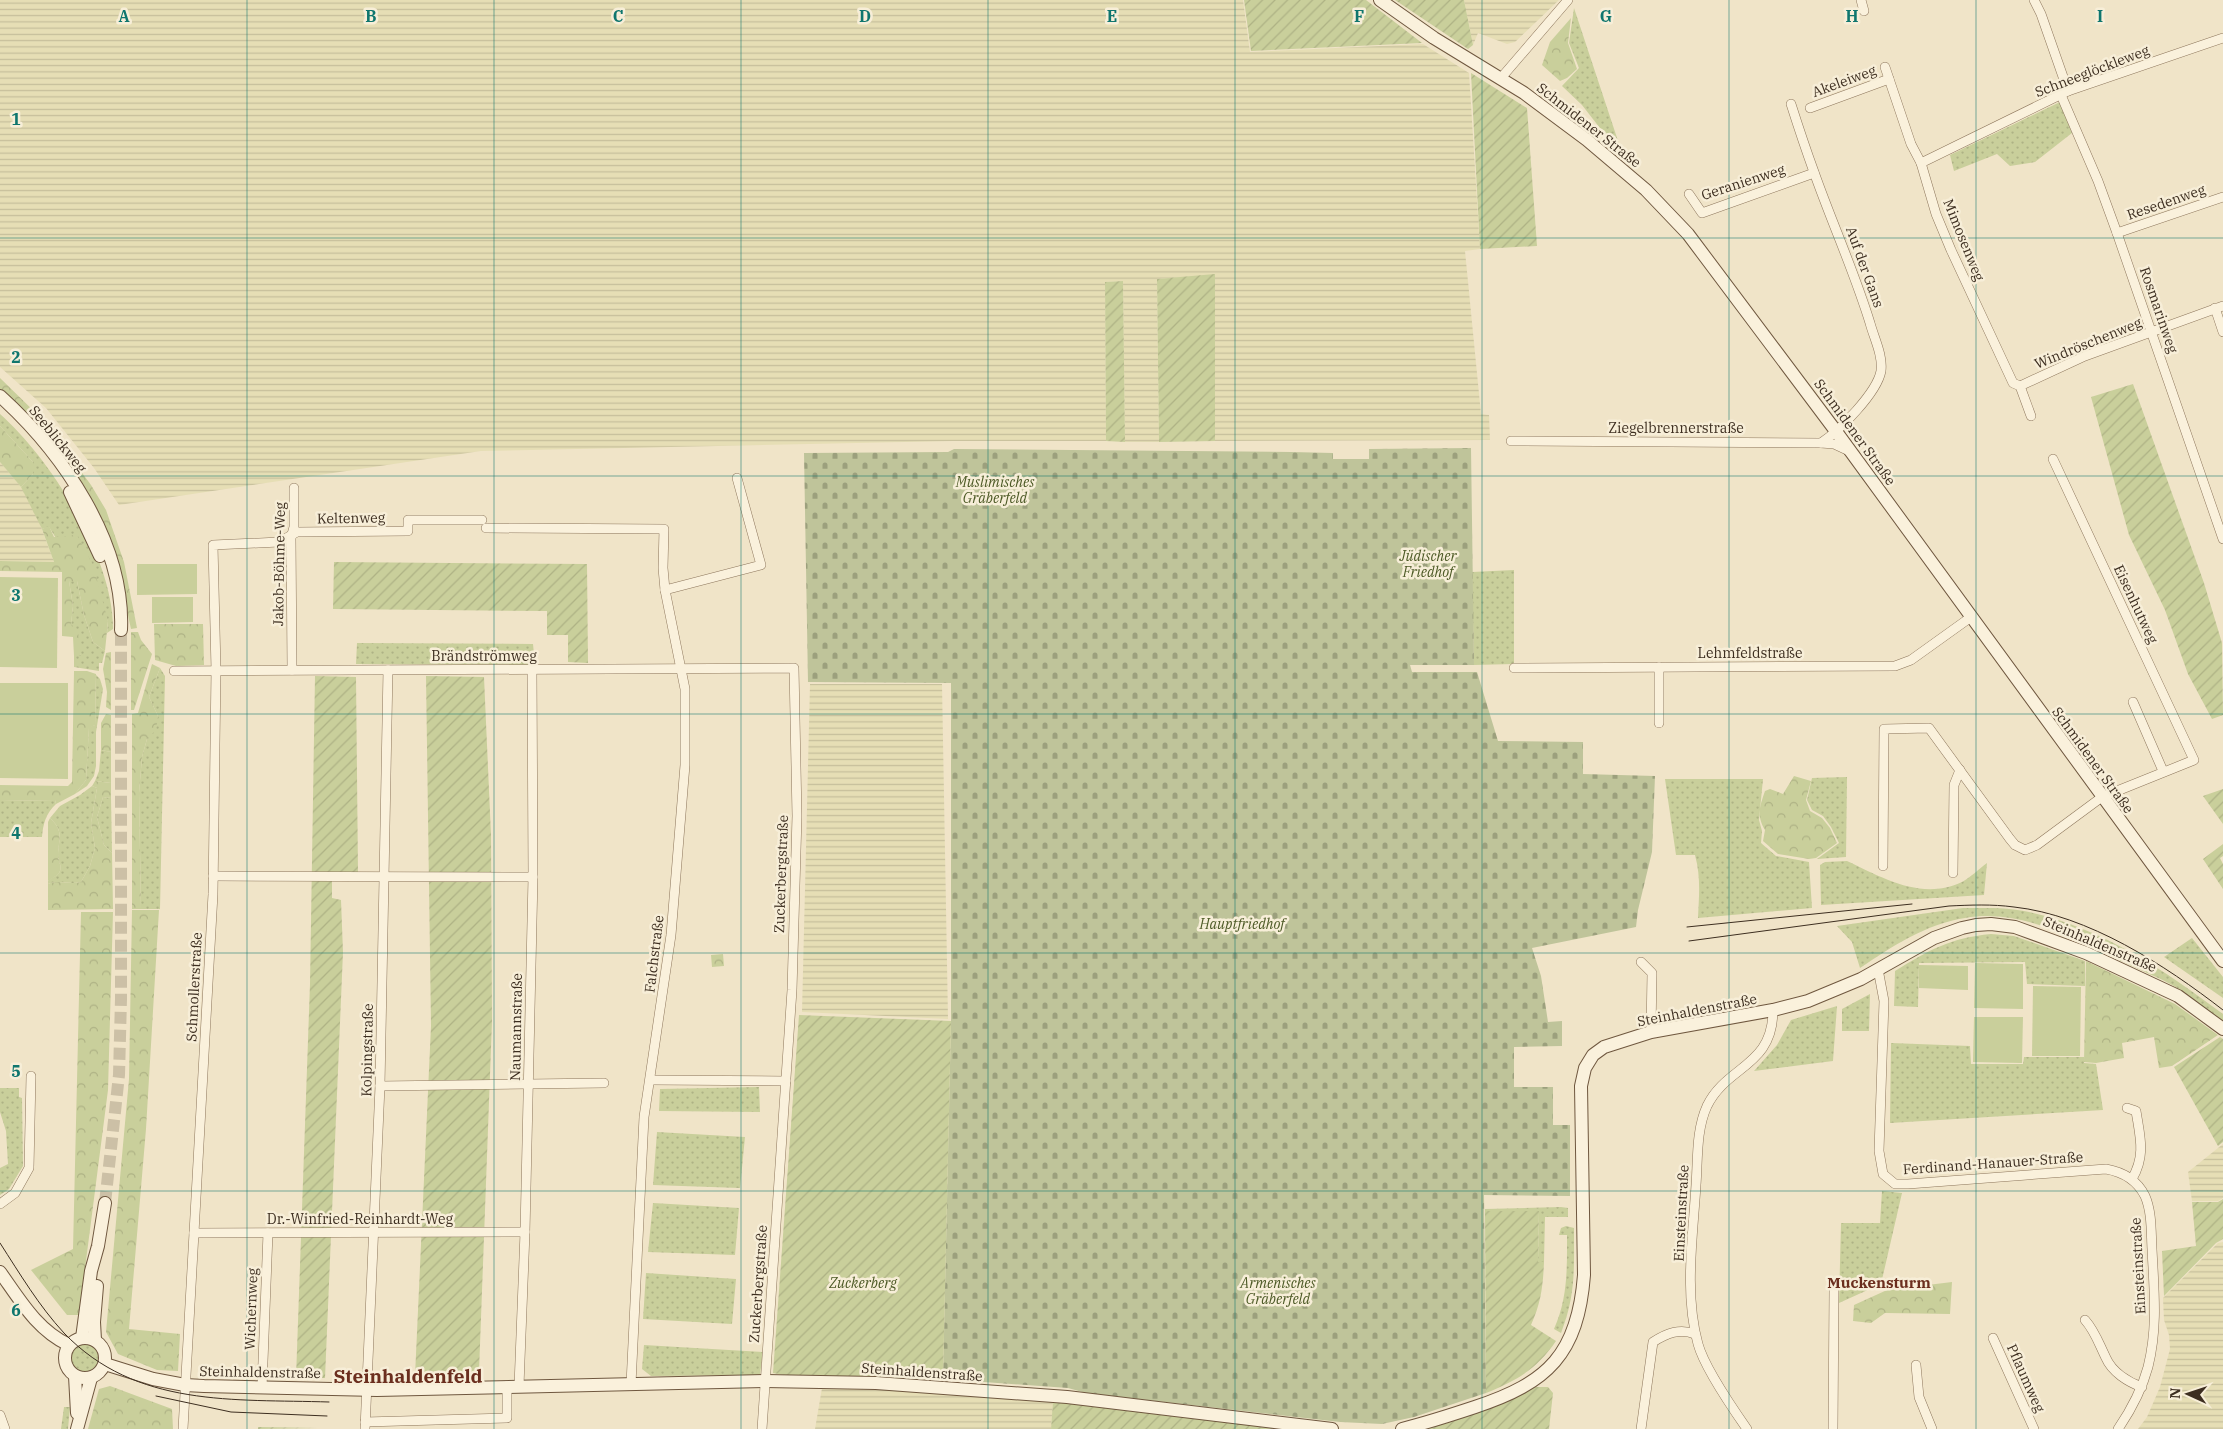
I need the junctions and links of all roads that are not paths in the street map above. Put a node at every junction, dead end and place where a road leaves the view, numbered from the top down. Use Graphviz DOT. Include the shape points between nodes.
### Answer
graph roads {
  1 [pos="1568,0"];
  2 [pos="1861,0"];
  3 [pos="2034,0"];
  4 [pos="1381,1"];
  5 [pos="1864,11"];
  6 [pos="2223,38"];
  7 [pos="1885,67"];
  8 [pos="1501,78"];
  9 [pos="1889,79"];
  10 [pos="2064,93"];
  11 [pos="1791,104"];
  12 [pos="1810,108"];
  13 [pos="1921,163"];
  14 [pos="1814,173"];
  15 [pos="1689,194"];
  16 [pos="2223,197"];
  17 [pos="2117,234"];
  18 [pos="2219,307"];
  19 [pos="2152,332"];
  20 [pos="2223,332"];
  21 [pos="2020,386"];
  22 [pos="0,396"];
  23 [pos="0,408"];
  24 [pos="2031,416"];
  25 [pos="1836,430"];
  26 [pos="1511,441"];
  27 [pos="1821,443"];
  28 [pos="1852,452"];
  29 [pos="2053,459"];
  30 [pos="737,478"];
  31 [pos="294,488"];
  32 [pos="2219,512"];
  33 [pos="482,520"];
  34 [pos="486,528"];
  35 [pos="291,538"];
  36 [pos="2223,539"];
  37 [pos="213,545"];
  38 [pos="665,590"];
  39 [pos="1971,617"];
  40 [pos="1659,667"];
  41 [pos="680,668"];
  42 [pos="794,668"];
  43 [pos="1514,668"];
  44 [pos="532,669"];
  45 [pos="216,670"];
  46 [pos="292,670"];
  47 [pos="388,670"];
  48 [pos="174,671"];
  49 [pos="2134,702"];
  50 [pos="1659,724"];
  51 [pos="1960,770"];
  52 [pos="2163,771"];
  53 [pos="2102,797"];
  54 [pos="1883,866"];
  55 [pos="1953,873"];
  56 [pos="213,876"];
  57 [pos="532,877"];
  58 [pos="385,878"];
  59 [pos="2223,961"];
  60 [pos="1641,962"];
  61 [pos="1878,969"];
  62 [pos="1773,1010"];
  63 [pos="2223,1029"];
  64 [pos="1651,1032"];
  65 [pos="31,1076"];
  66 [pos="651,1080"];
  67 [pos="786,1081"];
  68 [pos="528,1083"];
  69 [pos="604,1083"];
  70 [pos="380,1086"];
  71 [pos="2127,1108"];
  72 [pos="2132,1179"];
  73 [pos="106,1202"];
  74 [pos="0,1204"];
  75 [pos="374,1231"];
  76 [pos="525,1232"];
  77 [pos="194,1233"];
  78 [pos="268,1233"];
  79 [pos="98,1246"];
  80 [pos="0,1272"];
  81 [pos="1834,1291"];
  82 [pos="2085,1320"];
  83 [pos="40,1325"];
  84 [pos="1696,1334"];
  85 [pos="82,1338"];
  86 [pos="1993,1338"];
  87 [pos="95,1340"];
  88 [pos="69,1345"];
  89 [pos="65,1358"];
  90 [pos="105,1364"];
  91 [pos="1916,1365"];
  92 [pos="75,1376"];
  93 [pos="91,1378"];
  94 [pos="765,1381"];
  95 [pos="631,1384"];
  96 [pos="185,1385"];
  97 [pos="262,1386"];
  98 [pos="513,1386"];
  99 [pos="2142,1387"];
  100 [pos="366,1390"];
  101 [pos="0,1415"];
  102 [pos="365,1425"];
  103 [pos="78,1426"];
  104 [pos="4,1429"];
  105 [pos="182,1429"];
  106 [pos="762,1429"];
  107 [pos="1332,1429"];
  108 [pos="1402,1429"];
  109 [pos="1641,1429"];
  110 [pos="1747,1429"];
  111 [pos="1833,1429"];
  112 [pos="1932,1429"];
  113 [pos="2034,1429"];
  114 [pos="2118,1429"];
  1 -- 8 [label="street"];
  2 -- 5 [label="street"];
  3 -- 10 [label="street, Rosmarinweg"];
  4 -- 8 [label="street, Schmidener Straße" via="1424,32"];
  6 -- 10 [label="street, Schneeglöckleweg"];
  7 -- 9 [label="street, Mimosenweg"];
  8 -- 25 [label="street, Schmidener Straße" via="1608,157 1668,212 1702,252"];
  9 -- 12 [label="street, Akeleiweg"];
  9 -- 13 [label="street, Mimosenweg" via="1910,144"];
  10 -- 13 [label="street, Schneeglöckleweg"];
  10 -- 17 [label="street, Rosmarinweg"];
  11 -- 14 [label="street, Auf der Gans"];
  13 -- 21 [label="street, Mimosenweg" via="1950,250 2013,383"];
  14 -- 15 [label="street, Geranienweg" via="1702,213"];
  14 -- 25 [label="street, Auf der Gans" via="1857,282 1880,356 1881,369 1876,384 1867,399"];
  16 -- 17 [label="street, Resedenweg"];
  17 -- 19 [label="street, Rosmarinweg"];
  18 -- 19 [label="street, Windröschenweg"];
  18 -- 20 [label="street"];
  19 -- 21 [label="street, Windröschenweg" via="2085,356"];
  19 -- 32 [label="street, Rosmarinweg"];
  21 -- 24 [label="street, Mimosenweg"];
  22 -- 23 [label="street, Seeblickweg" via="38,434 77,487 96,522 118,590 121,625 101,559 70,491 52,464"];
  25 -- 27 [label="street"];
  25 -- 28 [label="street, Schmidener Straße"];
  26 -- 27 [label="street, Ziegelbrennerstraße"];
  27 -- 28 [label="street, Ziegelbrennerstraße" via="1838,445"];
  28 -- 39 [label="street, Schmidener Straße"];
  29 -- 52 [label="street, Eisenhutweg" via="2194,760"];
  30 -- 38 [label="street" via="761,565"];
  31 -- 35 [label="street, Jakob-Böhme-Weg"];
  32 -- 36 [label="street, Rosmarinweg"];
  33 -- 35 [label="street, Keltenweg" via="408,520 408,532 298,532"];
  34 -- 38 [label="street, Falchstraße" via="664,529"];
  35 -- 37 [label="street, Keltenweg" via="279,542"];
  35 -- 46 [label="street, Jakob-Böhme-Weg"];
  37 -- 45 [label="street, Schmollerstraße"];
  38 -- 41 [label="street, Falchstraße"];
  39 -- 40 [label="street, Lehmfeldstraße" via="1911,660 1895,666"];
  39 -- 53 [label="street, Schmidener Straße"];
  40 -- 43 [label="street, Lehmfeldstraße"];
  40 -- 50 [label="street"];
  41 -- 42 [label="street, Brändströmweg"];
  41 -- 44 [label="street, Brändströmweg"];
  41 -- 66 [label="street, Falchstraße" via="685,689 684,774 671,935"];
  42 -- 67 [label="street, Zuckerbergstraße" via="797,816"];
  44 -- 47 [label="street, Brändströmweg"];
  44 -- 57 [label="street, Naumannstraße"];
  45 -- 46 [label="street, Brändströmweg"];
  45 -- 48 [label="street, Brändströmweg"];
  45 -- 56 [label="street, Schmollerstraße"];
  46 -- 47 [label="street, Brändströmweg"];
  47 -- 58 [label="street, Kolpingstraße"];
  49 -- 52 [label="street"];
  51 -- 53 [label="street" via="2010,840 2024,850 2036,845"];
  51 -- 54 [label="street" via="1929,728 1884,729"];
  51 -- 55 [label="street" via="1954,786"];
  52 -- 53 [label="street"];
  53 -- 59 [label="street, Schmidener Straße"];
  56 -- 58 [label="street"];
  56 -- 77 [label="street, Schmollerstraße"];
  57 -- 58 [label="street"];
  57 -- 68 [label="street, Naumannstraße"];
  58 -- 70 [label="street, Kolpingstraße"];
  60 -- 64 [label="street" via="1652,973"];
  61 -- 62 [label="street, Steinhaldenstraße" via="1808,1001"];
  61 -- 63 [label="street, Steinhaldenstraße" via="1934,938 1962,928 1991,924 2015,927 2157,984"];
  61 -- 72 [label="street, Ferdinand-Hanauer-Straße" via="1884,1001 1879,1150 1883,1174 1895,1184 2106,1169 2116,1170"];
  62 -- 64 [label="street, Steinhaldenstraße"];
  62 -- 84 [label="street, Einsteinstraße" via="1772,1029 1761,1052 1718,1089 1707,1107 1700,1133 1691,1308"];
  64 -- 108 [label="street, Steinhaldenstraße" via="1604,1047 1584,1068 1581,1086 1584,1275 1582,1299 1567,1344 1542,1375 1503,1398"];
  65 -- 74 [label="street" via="29,1168 15,1193"];
  66 -- 67 [label="street"];
  66 -- 95 [label="street, Falchstraße" via="644,1117"];
  67 -- 94 [label="street, Zuckerbergstraße"];
  68 -- 69 [label="street"];
  68 -- 70 [label="street"];
  68 -- 76 [label="street, Naumannstraße"];
  70 -- 75 [label="street, Kolpingstraße"];
  71 -- 72 [label="street" via="2136,1111 2141,1146 2140,1164"];
  72 -- 99 [label="street, Einsteinstraße" via="2149,1207 2156,1301 2153,1348"];
  73 -- 79 [label="street"];
  75 -- 76 [label="street, Dr.-Winfried-Reinhardt-Weg"];
  75 -- 78 [label="street, Dr.-Winfried-Reinhardt-Weg"];
  75 -- 100 [label="street, Kolpingstraße"];
  76 -- 98 [label="street, Naumannstraße"];
  77 -- 78 [label="street, Dr.-Winfried-Reinhardt-Weg"];
  77 -- 96 [label="street, Schmollerstraße"];
  78 -- 97 [label="street, Wichernweg"];
  79 -- 85 [label="street"];
  79 -- 87 [label="street"];
  80 -- 83 [label="street"];
  81 -- 111 [label="street"];
  82 -- 99 [label="street" via="2093,1329 2107,1360 2127,1381"];
  83 -- 88 [label="street" via="54,1338"];
  83 -- 89 [label="street"];
  84 -- 109 [label="street" via="1686,1330 1666,1334 1654,1342"];
  84 -- 110 [label="street, Einsteinstraße" via="1698,1346"];
  85 -- 87 [label="street"];
  85 -- 88 [label="street"];
  86 -- 113 [label="street, Pflaumweg"];
  87 -- 90 [label="street" via="102,1346"];
  88 -- 89 [label="street"];
  89 -- 92 [label="street" via="69,1371"];
  90 -- 93 [label="street"];
  90 -- 96 [label="street, Steinhaldenstraße"];
  91 -- 112 [label="street" via="1920,1397"];
  92 -- 93 [label="street"];
  92 -- 103 [label="street"];
  93 -- 103 [label="street"];
  94 -- 95 [label="street, Steinhaldenstraße"];
  94 -- 106 [label="street, Zuckerbergstraße"];
  94 -- 107 [label="street, Steinhaldenstraße" via="876,1383 1067,1397"];
  95 -- 98 [label="street, Steinhaldenstraße"];
  96 -- 97 [label="street, Steinhaldenstraße"];
  96 -- 105 [label="street, Schmollerstraße"];
  97 -- 100 [label="street, Steinhaldenstraße"];
  98 -- 100 [label="street, Steinhaldenstraße"];
  98 -- 102 [label="street" via="507,1418"];
  99 -- 114 [label="street, Einsteinstraße"];
  100 -- 102 [label="street, Kolpingstraße"];
  101 -- 104 [label="street"];
}
